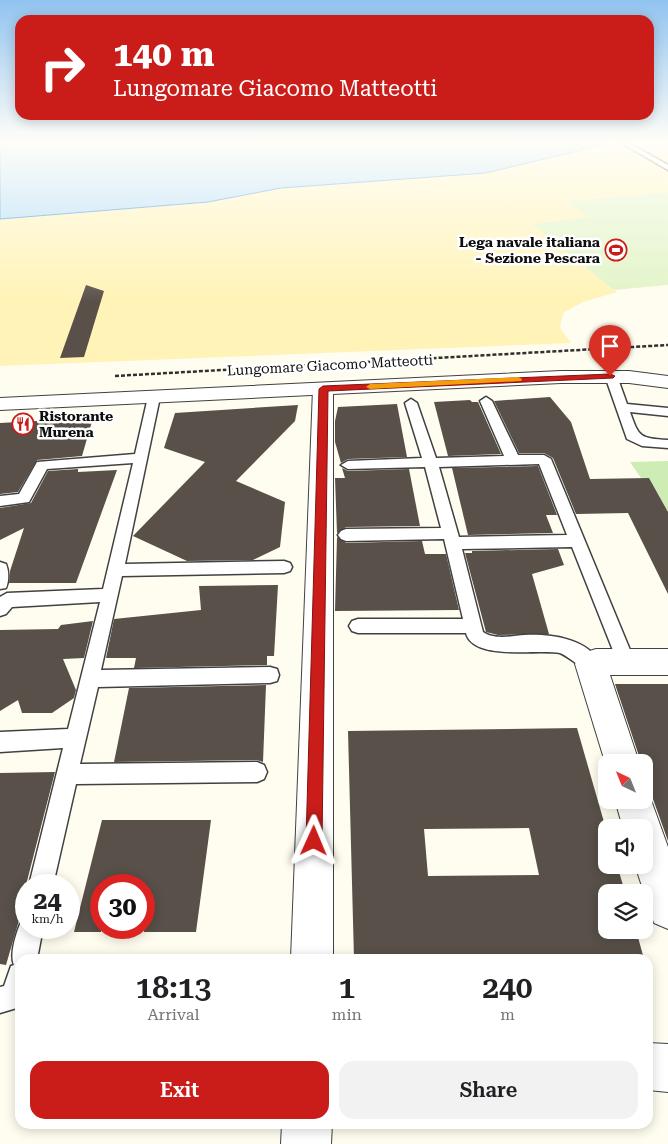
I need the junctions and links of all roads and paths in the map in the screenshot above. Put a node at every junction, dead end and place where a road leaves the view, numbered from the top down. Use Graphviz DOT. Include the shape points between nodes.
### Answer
graph roads {
  1 [pos="668,345"];
  2 [pos="108,376"];
  3 [pos="610,376"];
  4 [pos="668,382"];
  5 [pos="323,389"];
  6 [pos="154,396"];
  7 [pos="486,400"];
  8 [pos="0,404"];
  9 [pos="411,404"];
  10 [pos="622,408"];
  11 [pos="668,412"];
  12 [pos="668,444"];
  13 [pos="140,458"];
  14 [pos="513,460"];
  15 [pos="432,463"];
  16 [pos="348,465"];
  17 [pos="0,501"];
  18 [pos="346,535"];
  19 [pos="453,538"];
  20 [pos="577,541"];
  21 [pos="284,567"];
  22 [pos="0,568"];
  23 [pos="116,570"];
  24 [pos="0,583"];
  25 [pos="110,596"];
  26 [pos="2,600"];
  27 [pos="358,626"];
  28 [pos="472,626"];
  29 [pos="626,662"];
  30 [pos="668,662"];
  31 [pos="591,664"];
  32 [pos="270,675"];
  33 [pos="90,679"];
  34 [pos="76,738"];
  35 [pos="0,742"];
  36 [pos="619,754"];
  37 [pos="256,772"];
  38 [pos="68,774"];
  39 [pos="653,861"];
  40 [pos="44,874"];
  41 [pos="668,909"];
  42 [pos="29,939"];
  43 [pos="25,954"];
  44 [pos="312,954"];
  45 [pos="15,991"];
  46 [pos="0,1000"];
  47 [pos="653,1067"];
  48 [pos="668,1068"];
  49 [pos="307,1129"];
  50 [pos="306,1144"];
  1 -- 2 [label="path, Lungomare Giacomo Matteotti"];
  3 -- 4 [label="street, Lungomare Giacomo Matteotti"];
  3 -- 5 [label="street, Lungomare Giacomo Matteotti"];
  3 -- 10 [label="lane"];
  5 -- 6 [label="street, Lungomare Giacomo Matteotti"];
  5 -- 44 [label="street"];
  6 -- 8 [label="street, Lungomare Giacomo Matteotti"];
  6 -- 13 [label="lane"];
  7 -- 14 [label="lane"];
  9 -- 15 [label="lane"];
  10 -- 11 [label="lane"];
  10 -- 12 [label="lane" via="632,436 642,442"];
  13 -- 17 [label="lane" via="42,465 24,498"];
  13 -- 23 [label="lane"];
  14 -- 15 [label="lane"];
  14 -- 20 [label="lane" via="544,459"];
  15 -- 16 [label="lane"];
  15 -- 19 [label="lane"];
  18 -- 19 [label="lane"];
  19 -- 20 [label="lane"];
  19 -- 28 [label="lane"];
  20 -- 29 [label="lane"];
  21 -- 23 [label="lane"];
  22 -- 24 [label="lane"];
  23 -- 25 [label="lane"];
  25 -- 26 [label="lane"];
  25 -- 33 [label="lane"];
  27 -- 28 [label="lane"];
  28 -- 31 [label="lane" via="479,642 485,644 558,644 577,650"];
  29 -- 30 [label="street"];
  29 -- 31 [label="street"];
  31 -- 36 [label="street"];
  32 -- 33 [label="lane"];
  33 -- 34 [label="lane"];
  34 -- 35 [label="lane"];
  34 -- 38 [label="lane"];
  37 -- 38 [label="lane"];
  38 -- 40 [label="lane"];
  39 -- 41 [label="street"];
  42 -- 43 [label="lane"];
  45 -- 46 [label="lane" via="13,997"];
  47 -- 48 [label="street"];
  49 -- 50 [label="street"];
}
